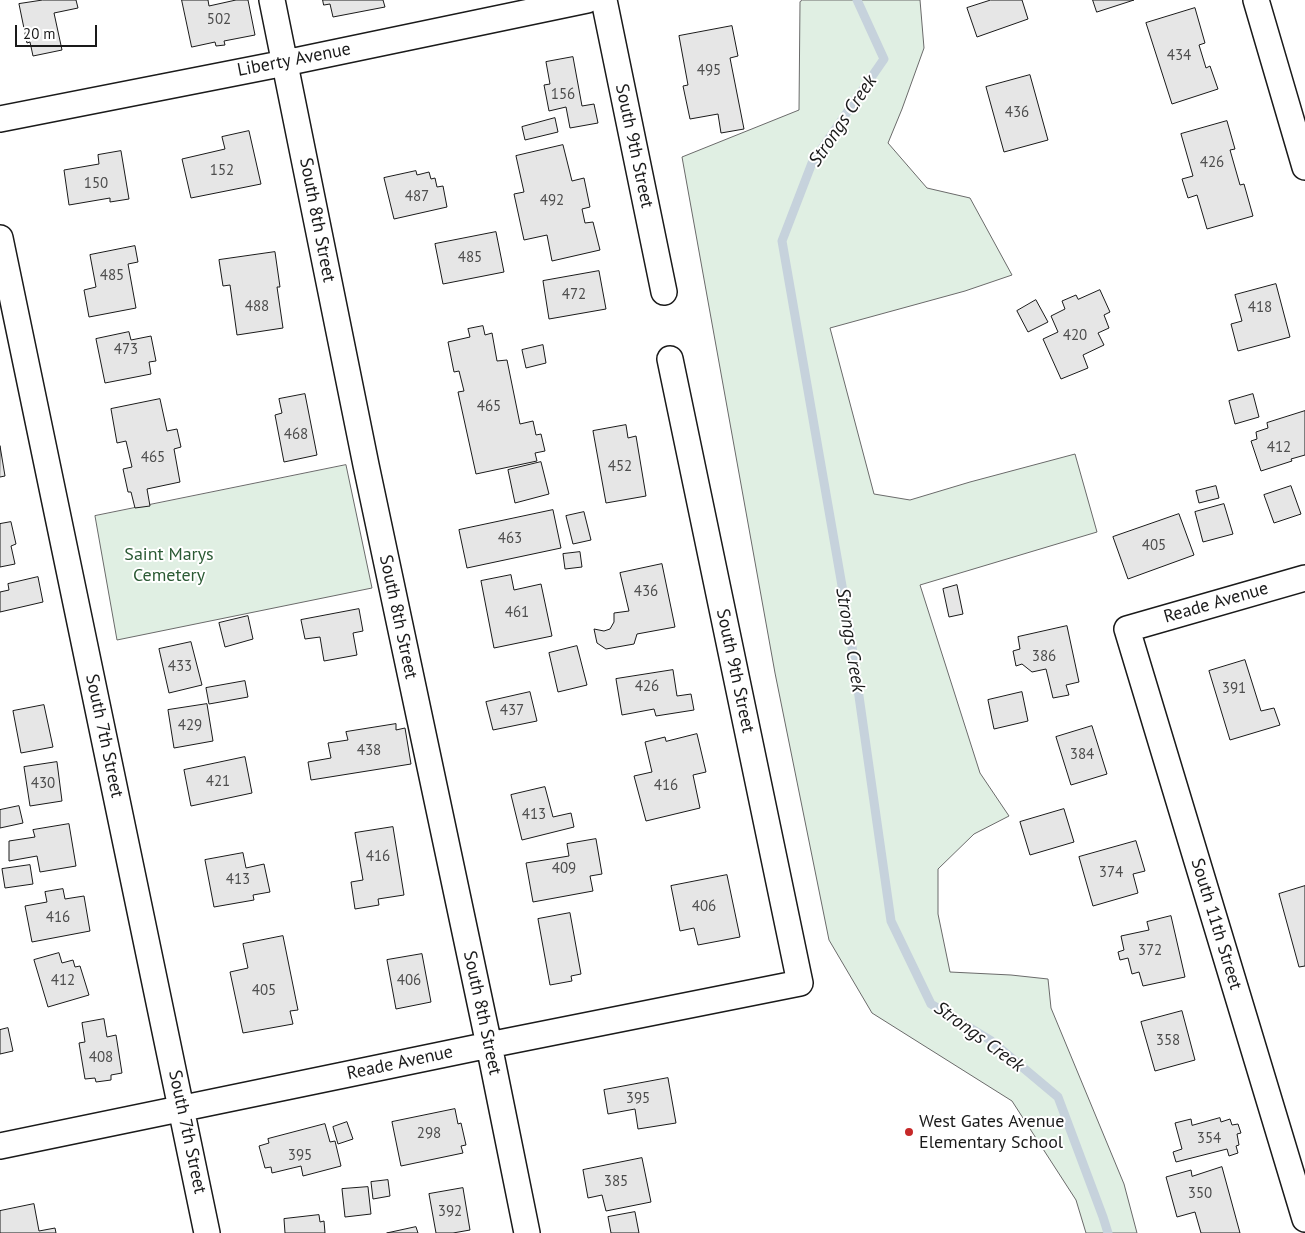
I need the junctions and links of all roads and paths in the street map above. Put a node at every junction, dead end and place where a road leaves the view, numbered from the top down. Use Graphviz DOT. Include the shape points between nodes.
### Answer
graph roads {
  1 [pos="272,0"];
  2 [pos="587,0"];
  3 [pos="604,0"];
  4 [pos="1256,0"];
  5 [pos="285,62"];
  6 [pos="0,119"];
  7 [pos="1305,167"];
  8 [pos="0,238"];
  9 [pos="664,292"];
  10 [pos="670,359"];
  11 [pos="1305,578"];
  12 [pos="1126,629"];
  13 [pos="800,983"];
  14 [pos="489,1045"];
  15 [pos="182,1109"];
  16 [pos="0,1146"];
  17 [pos="1305,1219"];
  18 [pos="207,1233"];
  19 [pos="527,1233"];
  1 -- 5 [label="street, South 8th Street"];
  2 -- 5 [label="street, Liberty Avenue"];
  3 -- 9 [label="street, South 9th Street"];
  4 -- 7 [label="street"];
  5 -- 6 [label="street, Liberty Avenue"];
  5 -- 14 [label="street, South 8th Street" via="366,465"];
  8 -- 15 [label="street, South 7th Street"];
  10 -- 13 [label="street, South 9th Street"];
  11 -- 12 [label="street, Reade Avenue"];
  12 -- 17 [label="street, South 11th Street"];
  13 -- 14 [label="street, Reade Avenue"];
  14 -- 15 [label="street, Reade Avenue"];
  14 -- 19 [label="street, South 8th Street"];
  15 -- 16 [label="street, Reade Avenue"];
  15 -- 18 [label="street, South 7th Street"];
}
